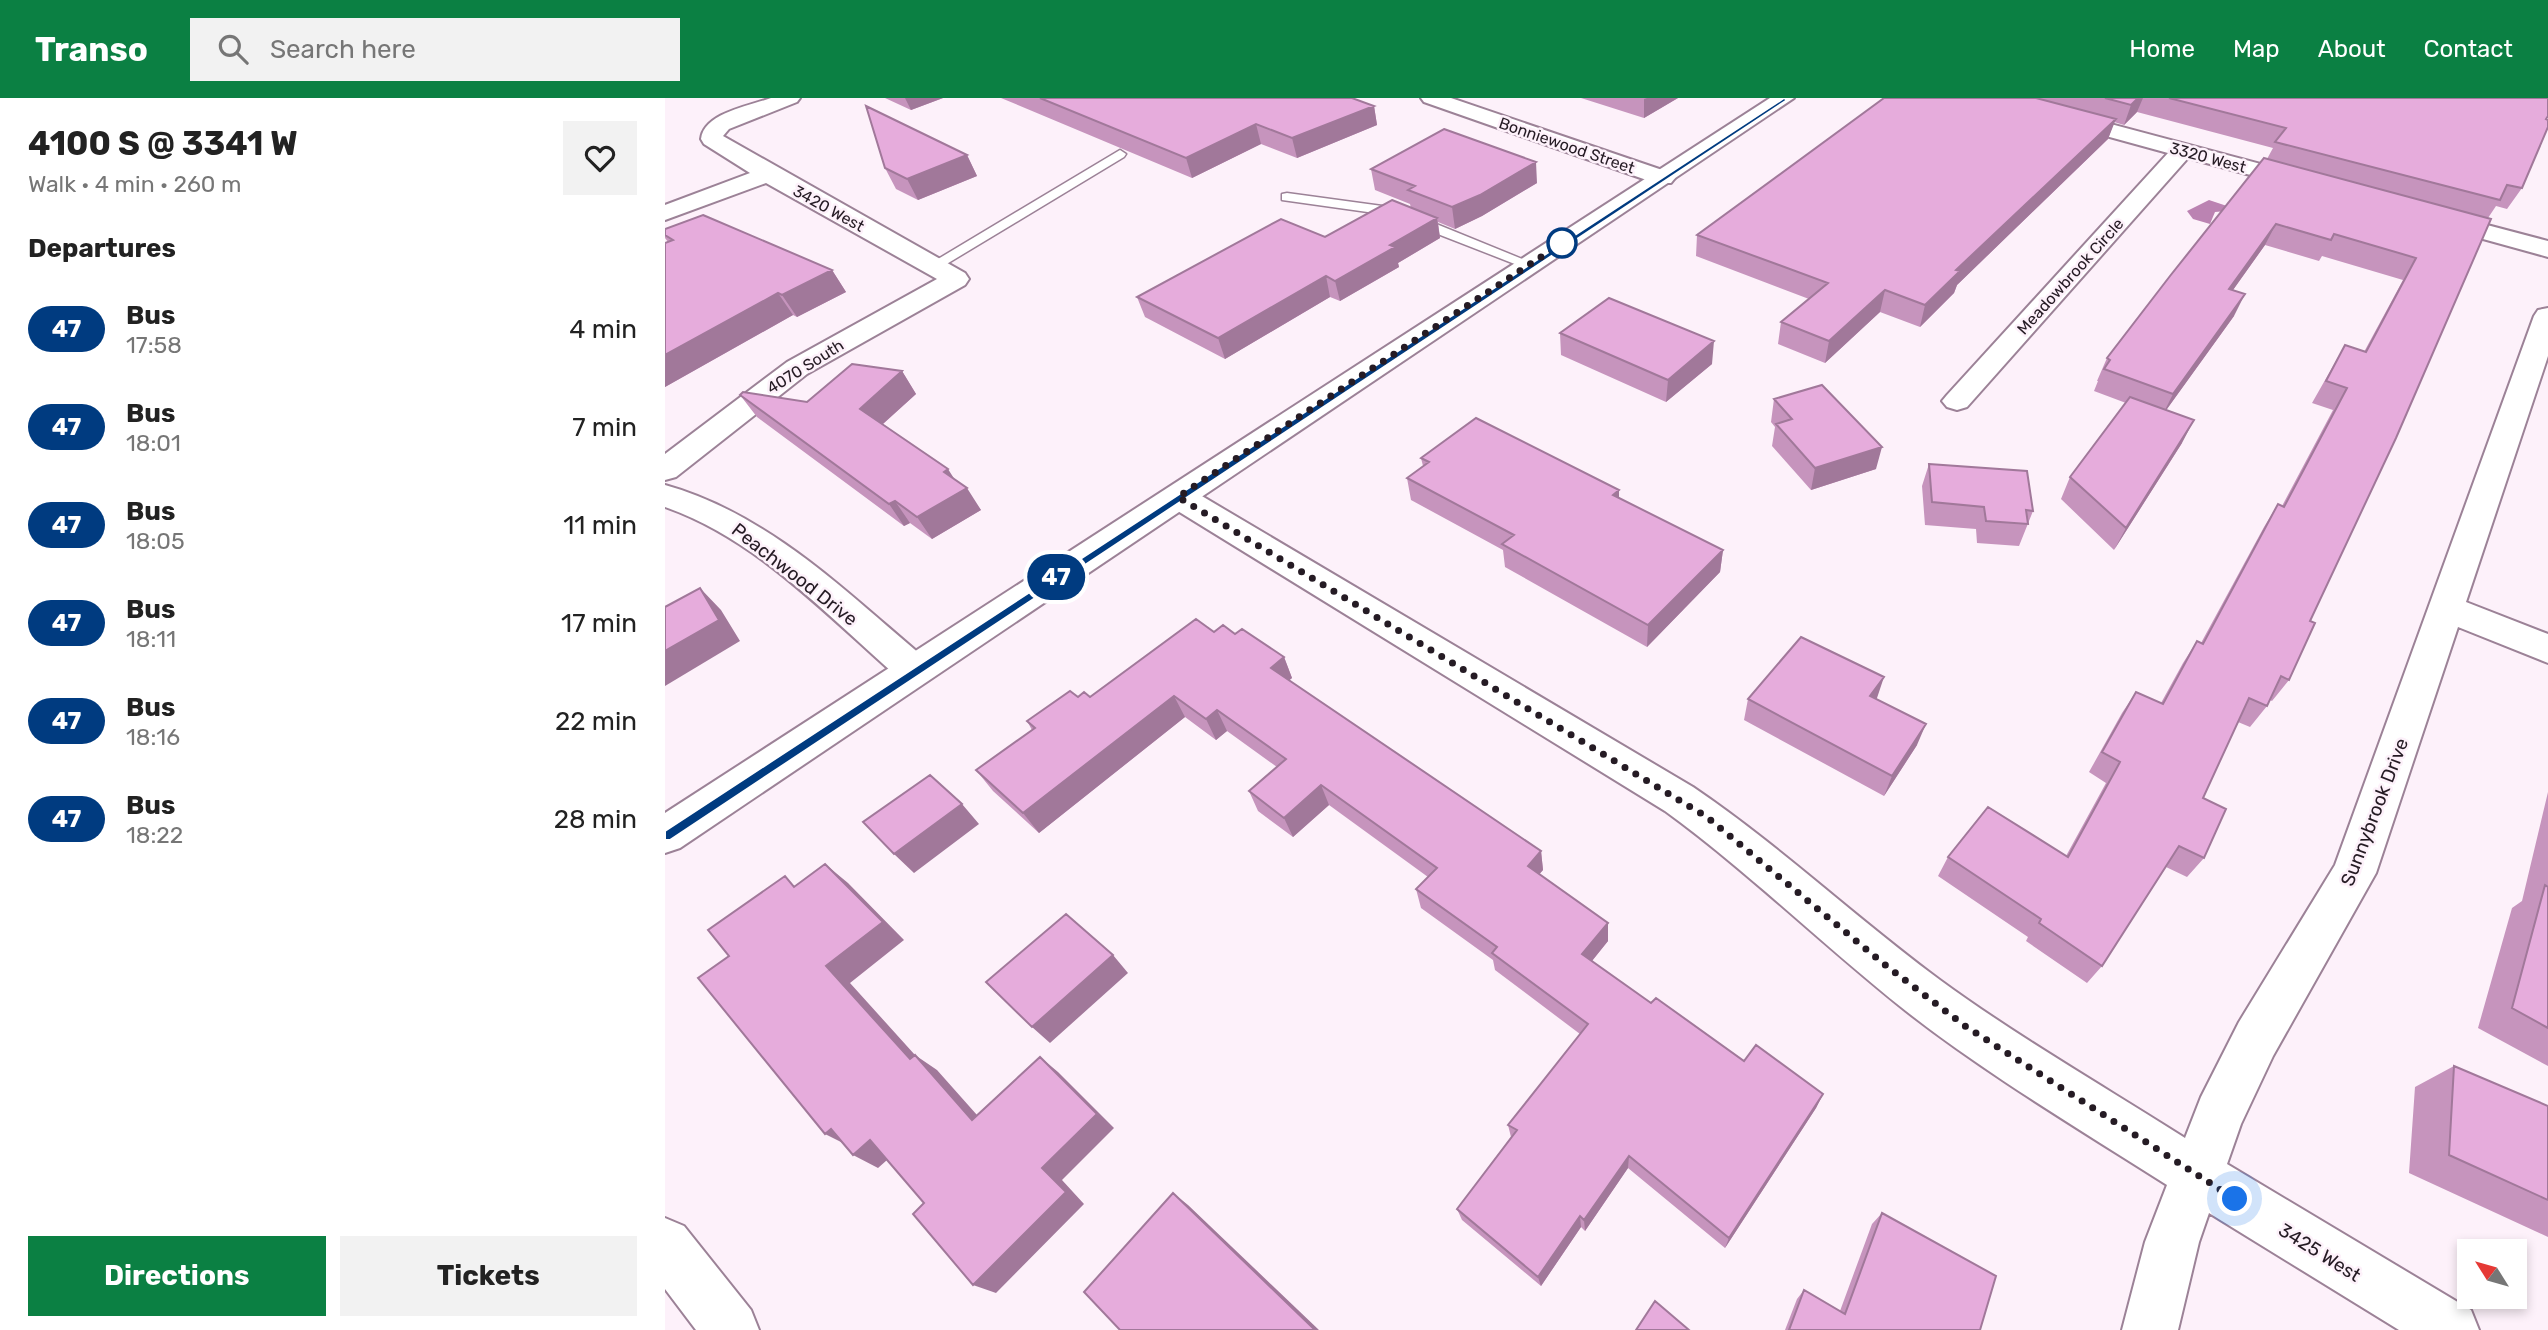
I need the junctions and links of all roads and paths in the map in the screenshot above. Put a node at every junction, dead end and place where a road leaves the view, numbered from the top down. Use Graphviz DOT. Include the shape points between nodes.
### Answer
graph roads {
  1 [pos="790,98"];
  2 [pos="1431,98"];
  3 [pos="1784,98"];
  4 [pos="1989,98"];
  5 [pos="2183,150"];
  6 [pos="1120,154"];
  7 [pos="768,174"];
  8 [pos="1663,178"];
  9 [pos="2330,190"];
  10 [pos="1287,197"];
  11 [pos="2410,212"];
  12 [pos="665,213"];
  13 [pos="2548,249"];
  14 [pos="1530,265"];
  15 [pos="946,272"];
  16 [pos="2548,316"];
  17 [pos="1957,401"];
  18 [pos="665,470"];
  19 [pos="665,496"];
  20 [pos="1178,497"];
  21 [pos="2447,609"];
  22 [pos="2548,649"];
  23 [pos="914,670"];
  24 [pos="665,835"];
  25 [pos="2196,1175"];
  26 [pos="665,1245"];
  27 [pos="722,1327"];
  28 [pos="2150,1330"];
  29 [pos="2451,1330"];
  1 -- 7 [label="street, 3420 West" via="733,118 711,135 715,143"];
  2 -- 8 [label="street, Bonniewood Street"];
  3 -- 8 [label="street"];
  4 -- 5 [label="street, 3320 West"];
  5 -- 9 [label="street, 3320 West"];
  5 -- 17 [label="street, Meadowbrook Circle"];
  6 -- 15 [label="lane"];
  7 -- 12 [label="street"];
  7 -- 15 [label="street, 3420 West"];
  8 -- 14 [label="street"];
  10 -- 14 [label="lane" via="1392,211"];
  11 -- 13 [label="street"];
  14 -- 20 [label="street"];
  15 -- 18 [label="street, 4070 South" via="921,301 797,368"];
  16 -- 21 [label="street, Sunnybrook Drive"];
  19 -- 23 [label="street, Peachwood Drive" via="734,524"];
  20 -- 23 [label="street"];
  20 -- 25 [label="street, 3425 West" via="1707,817 1923,995"];
  21 -- 22 [label="street"];
  21 -- 25 [label="street, Sunnybrook Drive" via="2354,873 2256,1039"];
  23 -- 24 [label="street"];
  25 -- 28 [label="street, Sunnybrook Drive" via="2172,1241"];
  25 -- 29 [label="street, 3425 West"];
  26 -- 27 [label="street"];
}
